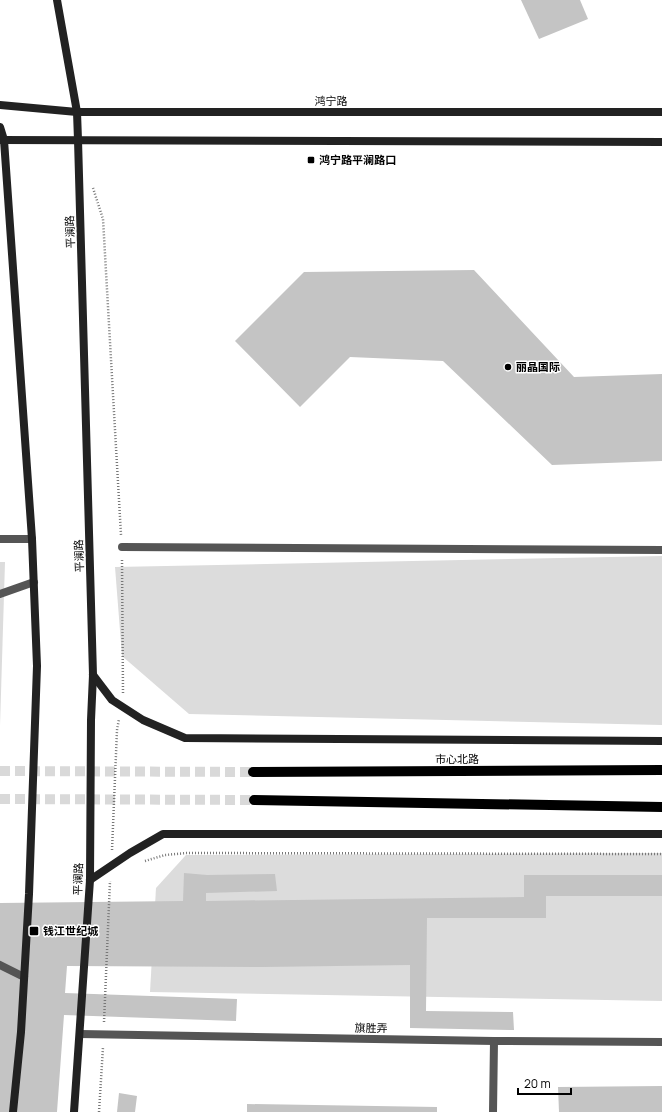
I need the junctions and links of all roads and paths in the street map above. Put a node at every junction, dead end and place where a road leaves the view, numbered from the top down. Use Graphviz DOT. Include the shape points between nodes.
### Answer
graph roads {
  1 [pos="57,0"];
  2 [pos="0,105"];
  3 [pos="77,112"];
  4 [pos="662,112"];
  5 [pos="0,127"];
  6 [pos="2,140"];
  7 [pos="78,140"];
  8 [pos="662,142"];
  9 [pos="92,183"];
  10 [pos="0,539"];
  11 [pos="32,539"];
  12 [pos="122,547"];
  13 [pos="662,550"];
  14 [pos="34,582"];
  15 [pos="0,594"];
  16 [pos="93,675"];
  17 [pos="123,707"];
  18 [pos="662,741"];
  19 [pos="662,770"];
  20 [pos="253,772"];
  21 [pos="254,800"];
  22 [pos="662,807"];
  23 [pos="662,834"];
  24 [pos="662,854"];
  25 [pos="140,864"];
  26 [pos="111,866"];
  27 [pos="116,878"];
  28 [pos="90,880"];
  29 [pos="110,881"];
  30 [pos="0,965"];
  31 [pos="24,976"];
  32 [pos="80,1034"];
  33 [pos="104,1035"];
  34 [pos="494,1041"];
  35 [pos="662,1042"];
  36 [pos="13,1112"];
  37 [pos="74,1112"];
  38 [pos="99,1112"];
  39 [pos="493,1112"];
  1 -- 3 [label="main road, 平澜路"];
  2 -- 3 [label="main road, 鸿宁路"];
  3 -- 4 [label="main road, 鸿宁路"];
  3 -- 7 [label="main road, 平澜路"];
  5 -- 6 [label="main road"];
  6 -- 7 [label="main road"];
  6 -- 11 [label="main road"];
  7 -- 8 [label="main road"];
  7 -- 16 [label="main road, 平澜路"];
  9 -- 12 [label="path" via="103,219"];
  10 -- 11 [label="street"];
  11 -- 14 [label="main road"];
  12 -- 13 [label="street"];
  12 -- 17 [label="path"];
  14 -- 15 [label="street"];
  14 -- 31 [label="main road" via="37,666"];
  16 -- 17 [label="main road" via="112,700"];
  16 -- 28 [label="main road, 平澜路"];
  17 -- 18 [label="main road" via="143,720 185,738"];
  17 -- 26 [label="path" via="117,730"];
  19 -- 20 [label="main road, 市心北路"];
  21 -- 22 [label="main road"];
  23 -- 26 [label="main road" via="163,834"];
  24 -- 25 [label="path" via="187,853 165,855"];
  26 -- 28 [label="main road"];
  26 -- 29 [label="path"];
  27 -- 29 [label="path"];
  28 -- 32 [label="main road, 平澜路"];
  29 -- 33 [label="path"];
  30 -- 31 [label="street"];
  31 -- 36 [label="main road"];
  32 -- 33 [label="street, 旗胜弄"];
  32 -- 37 [label="main road, 平澜路"];
  33 -- 34 [label="street, 旗胜弄"];
  33 -- 38 [label="path"];
  34 -- 35 [label="street, 旗胜弄"];
  34 -- 39 [label="street"];
}
